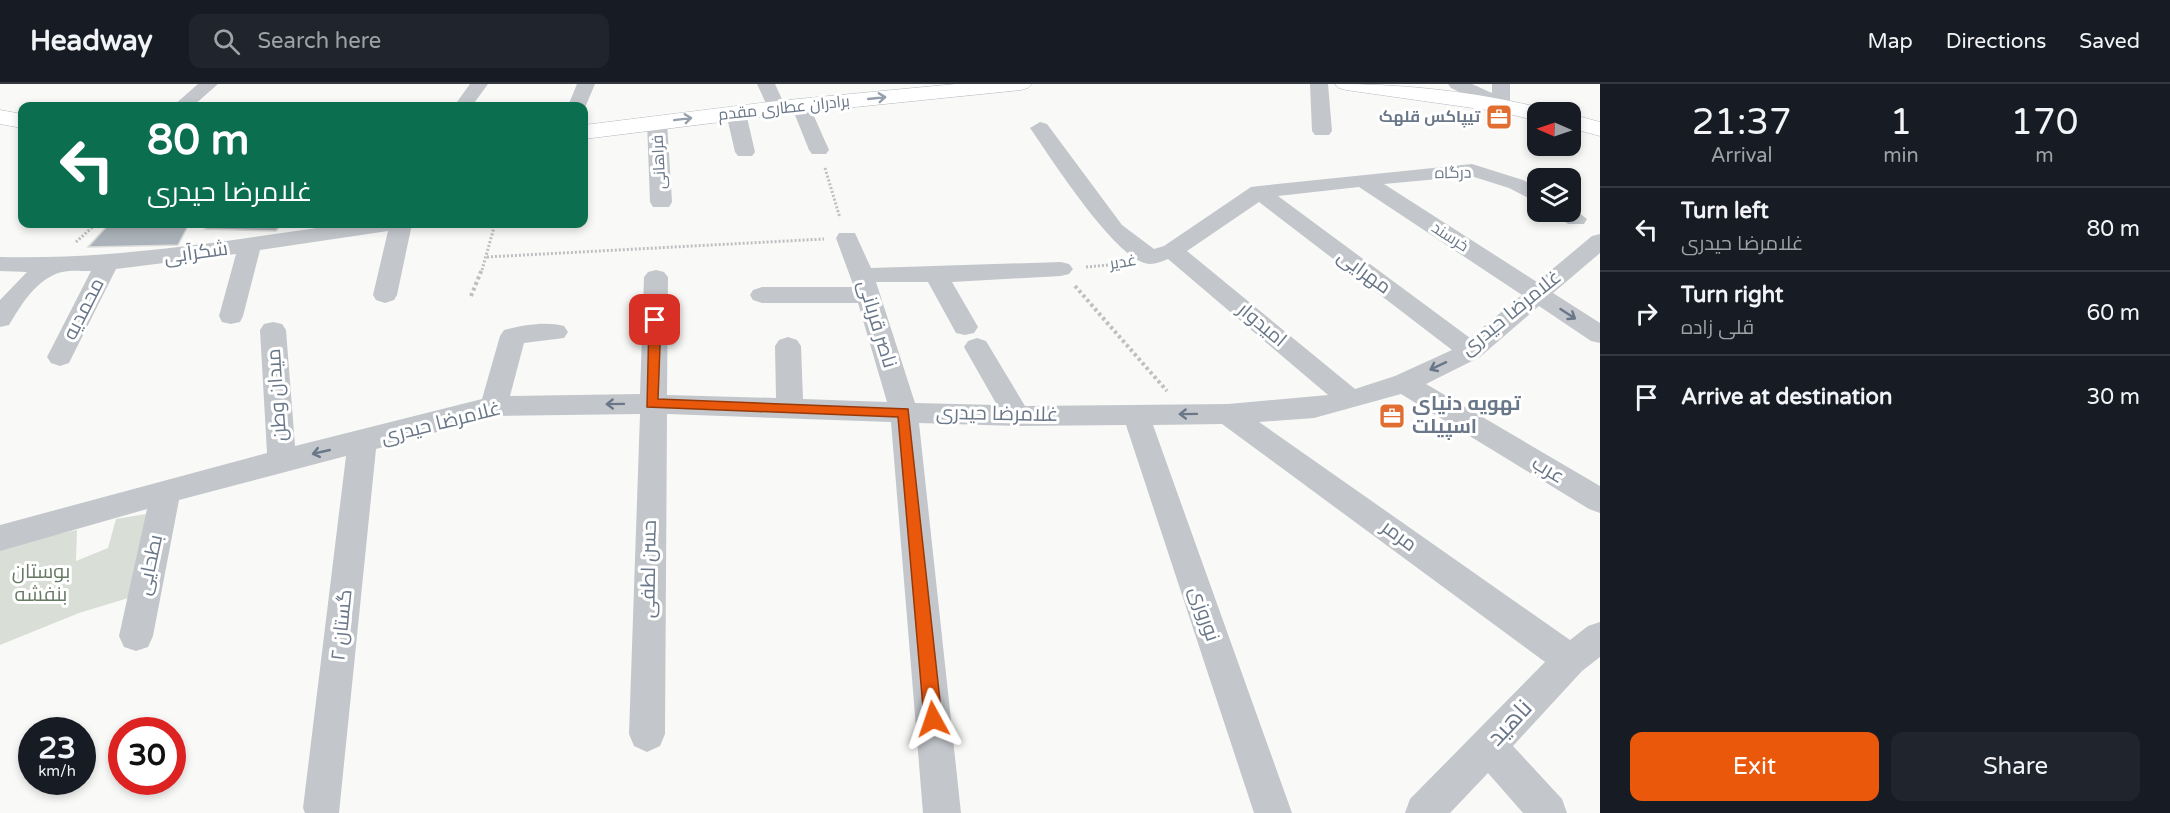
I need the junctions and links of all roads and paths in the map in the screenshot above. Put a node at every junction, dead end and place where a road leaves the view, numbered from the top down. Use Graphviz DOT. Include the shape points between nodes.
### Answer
graph roads {
  1 [pos="209,84"];
  2 [pos="479,84"];
  3 [pos="586,84"];
  4 [pos="766,84"];
  5 [pos="1021,84"];
  6 [pos="1319,84"];
  7 [pos="1346,84"];
  8 [pos="1457,84"];
  9 [pos="1501,94"];
  10 [pos="187,102"];
  11 [pos="466,102"];
  12 [pos="579,102"];
  13 [pos="800,105"];
  14 [pos="777,108"];
  15 [pos="1527,108"];
  16 [pos="736,113"];
  17 [pos="0,117"];
  18 [pos="18,120"];
  19 [pos="657,122"];
  20 [pos="1581,125"];
  21 [pos="1040,128"];
  22 [pos="1600,129"];
  23 [pos="588,131"];
  24 [pos="1322,131"];
  25 [pos="819,150"];
  26 [pos="745,152"];
  27 [pos="1364,181"];
  28 [pos="1527,190"];
  29 [pos="1258,192"];
  30 [pos="661,202"];
  31 [pos="365,228"];
  32 [pos="400,228"];
  33 [pos="494,228"];
  34 [pos="847,238"];
  35 [pos="1600,241"];
  36 [pos="250,246"];
  37 [pos="1161,254"];
  38 [pos="487,257"];
  39 [pos="108,261"];
  40 [pos="0,264"];
  41 [pos="54,267"];
  42 [pos="1061,269"];
  43 [pos="936,275"];
  44 [pos="656,278"];
  45 [pos="866,285"];
  46 [pos="1536,293"];
  47 [pos="385,295"];
  48 [pos="762,295"];
  49 [pos="471,296"];
  50 [pos="231,316"];
  51 [pos="0,319"];
  52 [pos="273,330"];
  53 [pos="555,332"];
  54 [pos="1600,335"];
  55 [pos="788,346"];
  56 [pos="1471,351"];
  57 [pos="60,357"];
  58 [pos="1404,383"];
  59 [pos="1351,400"];
  60 [pos="652,404"];
  61 [pos="494,406"];
  62 [pos="790,407"];
  63 [pos="904,412"];
  64 [pos="1187,414"];
  65 [pos="1228,414"];
  66 [pos="1136,415"];
  67 [pos="1017,416"];
  68 [pos="362,442"];
  69 [pos="282,460"];
  70 [pos="165,495"];
  71 [pos="1600,501"];
  72 [pos="0,538"];
  73 [pos="136,636"];
  74 [pos="1600,638"];
  75 [pos="1570,660"];
  76 [pos="647,735"];
  77 [pos="1488,746"];
  78 [pos="322,808"];
  79 [pos="942,813"];
  80 [pos="1273,813"];
  81 [pos="1425,813"];
  82 [pos="1548,813"];
  1 -- 10 [label="street"];
  2 -- 11 [label="street"];
  3 -- 12 [label="street"];
  4 -- 14 [label="street"];
  13 -- 5 [label="street, برادران عطاری مقدم, one-way"];
  6 -- 24 [label="street"];
  7 -- 9 [label="street"];
  8 -- 9 [label="street"];
  9 -- 15 [label="street"];
  13 -- 14 [label="street, برادران عطاری مقدم"];
  13 -- 25 [label="street"];
  14 -- 16 [label="street, برادران عطاری مقدم"];
  19 -- 16 [label="street, برادران عطاری مقدم, one-way"];
  16 -- 26 [label="street"];
  17 -- 18 [label="street"];
  19 -- 23 [label="street, برادران عطاری مقدم"];
  19 -- 30 [label="street, فراهانی"];
  20 -- 22 [label="street"];
  21 -- 37 [label="street, امیدوار" via="1114,230"];
  25 -- 34 [label="path"];
  27 -- 28 [label="street, درگاه" via="1472,170"];
  27 -- 29 [label="street"];
  27 -- 46 [label="street, خرسند"];
  29 -- 37 [label="street"];
  29 -- 56 [label="street, مهرایی"];
  31 -- 36 [label="street, شکرآبی"];
  32 -- 47 [label="street"];
  33 -- 38 [label="path"];
  34 -- 38 [label="path"];
  34 -- 45 [label="street, ناصر قربانی"];
  35 -- 46 [label="street, غلامرضا حیدری"];
  36 -- 39 [label="street, شکرآبی"];
  36 -- 50 [label="street"];
  37 -- 42 [label="path, غدیر" via="1127,263"];
  37 -- 59 [label="street, امیدوار"];
  38 -- 49 [label="path"];
  39 -- 41 [label="street, شکرآبی"];
  39 -- 57 [label="street, محمدیه"];
  40 -- 41 [label="street, شکرآبی"];
  41 -- 51 [label="street" via="34,276 17,291"];
  42 -- 43 [label="street"];
  42 -- 64 [label="path"];
  43 -- 45 [label="street"];
  43 -- 67 [label="street"];
  44 -- 60 [label="street, حسن لطفی"];
  45 -- 48 [label="street"];
  45 -- 63 [label="street, ناصر قربانی"];
  46 -- 54 [label="street, خرسند, one-way"];
  46 -- 56 [label="street, غلامرضا حیدری"];
  52 -- 69 [label="street, میدان وطن"];
  53 -- 61 [label="street" via="513,336"];
  55 -- 62 [label="street"];
  56 -- 58 [label="street, غلامرضا حیدری, one-way"];
  58 -- 59 [label="street, غلامرضا حیدری"];
  58 -- 71 [label="street, عرب"];
  59 -- 65 [label="street, غلامرضا حیدری" via="1314,408"];
  60 -- 61 [label="street, غلامرضا حیدری, one-way"];
  60 -- 62 [label="street, غلامرضا حیدری"];
  60 -- 76 [label="street, حسن لطفی"];
  61 -- 68 [label="street, غلامرضا حیدری"];
  62 -- 63 [label="street, غلامرضا حیدری"];
  63 -- 67 [label="street, غلامرضا حیدری"];
  63 -- 79 [label="street, ناصر قربانی"];
  65 -- 64 [label="street, غلامرضا حیدری, one-way"];
  64 -- 66 [label="street, غلامرضا حیدری"];
  65 -- 75 [label="street, مرمر"];
  66 -- 67 [label="street, غلامرضا حیدری"];
  66 -- 80 [label="street, نوروزی"];
  68 -- 69 [label="street, غلامرضا حیدری, one-way"];
  68 -- 78 [label="street, گستان ۲"];
  69 -- 70 [label="street, غلامرضا حیدری"];
  70 -- 72 [label="street, غلامرضا حیدری"];
  70 -- 73 [label="street, بطحایی"];
  74 -- 75 [label="street, ناهید"];
  75 -- 77 [label="street, ناهید"];
  77 -- 81 [label="street, ناهید"];
  77 -- 82 [label="street"];
}
